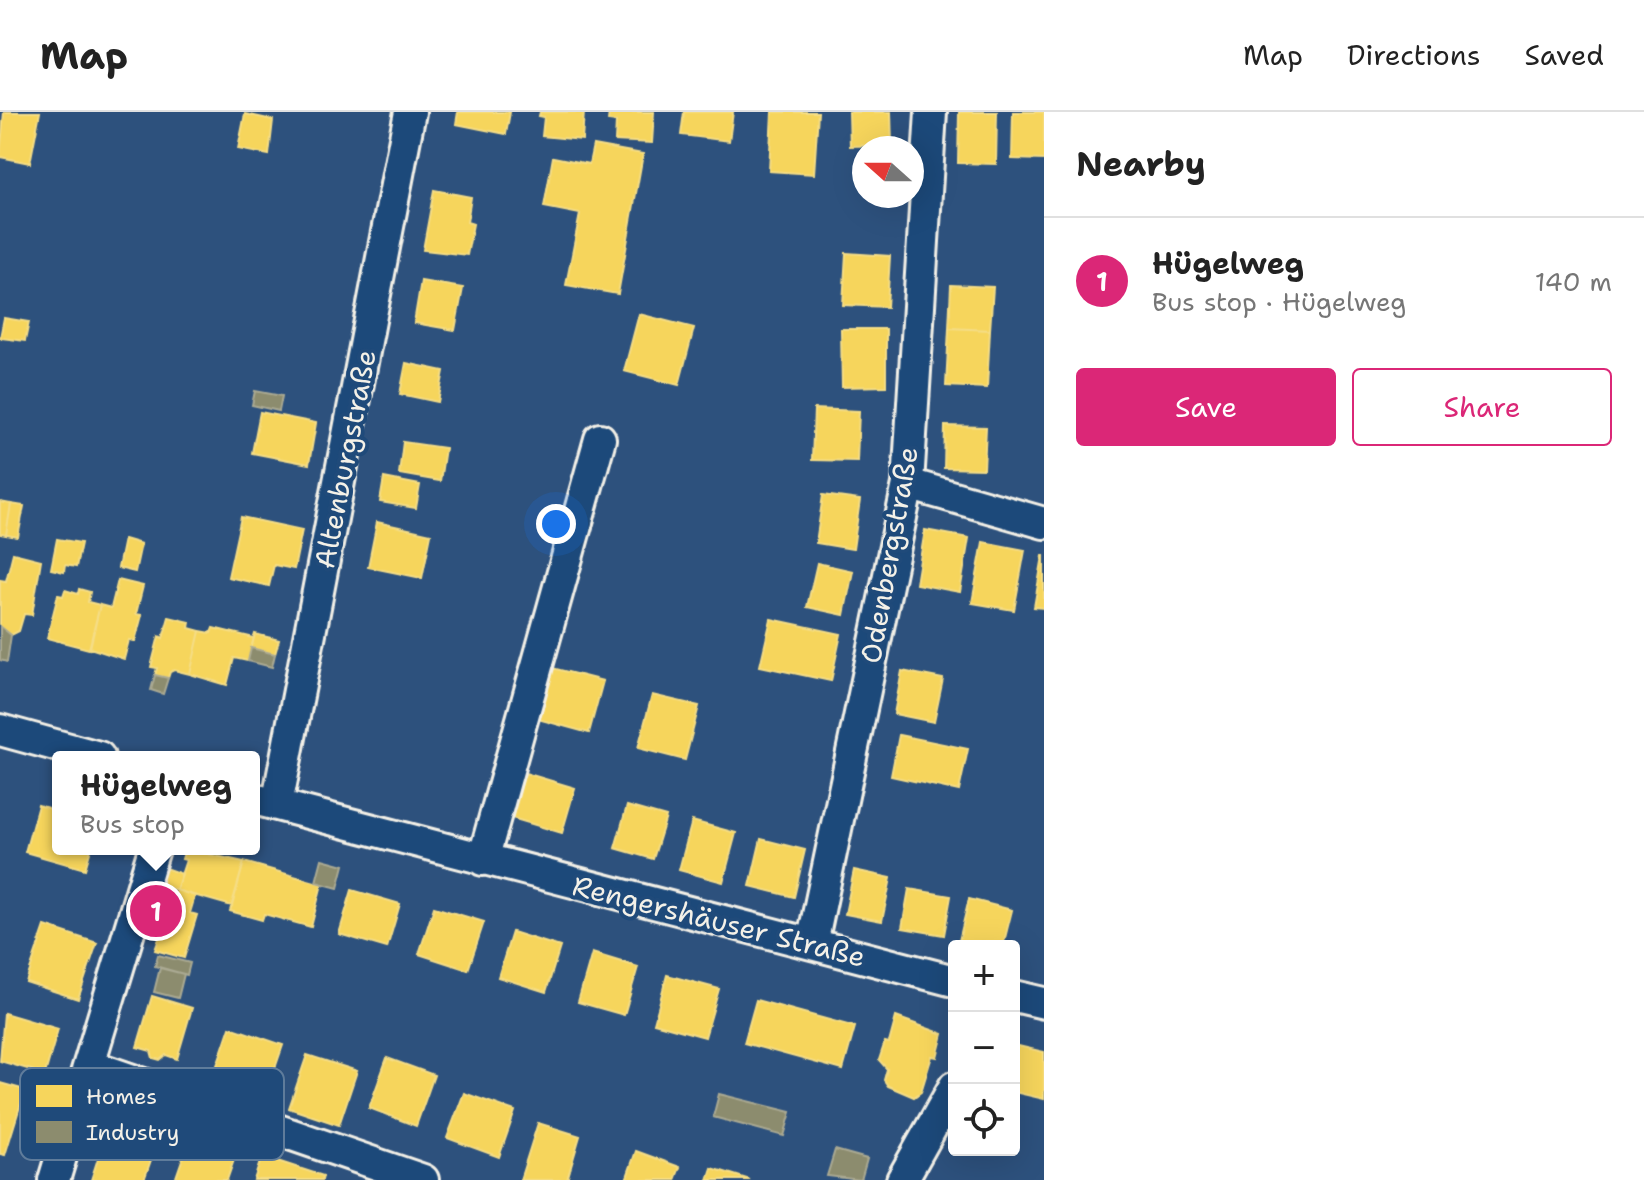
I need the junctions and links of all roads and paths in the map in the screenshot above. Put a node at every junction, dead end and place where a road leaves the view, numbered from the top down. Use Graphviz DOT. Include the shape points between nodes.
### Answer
graph roads {
  1 [pos="410,112"];
  2 [pos="931,112"];
  3 [pos="600,439"];
  4 [pos="908,484"];
  5 [pos="1044,523"];
  6 [pos="0,730"];
  7 [pos="77,751"];
  8 [pos="265,802"];
  9 [pos="152,855"];
  10 [pos="483,860"];
  11 [pos="812,944"];
  12 [pos="948,979"];
  13 [pos="1020,997"];
  14 [pos="1044,1003"];
  15 [pos="89,1065"];
  16 [pos="88,1068"];
  17 [pos="98,1068"];
  18 [pos="948,1098"];
  19 [pos="284,1132"];
  20 [pos="60,1160"];
  21 [pos="54,1180"];
  22 [pos="423,1180"];
  23 [pos="902,1180"];
  1 -- 8 [label="street, Altenburgstraße"];
  2 -- 4 [label="street, Odenbergstraße"];
  3 -- 10 [label="street"];
  4 -- 5 [label="street"];
  4 -- 11 [label="street, Odenbergstraße"];
  6 -- 7 [label="street"];
  8 -- 10 [label="street, Rengershäuser Straße"];
  9 -- 15 [label="street"];
  10 -- 11 [label="street, Rengershäuser Straße"];
  11 -- 12 [label="street, Rengershäuser Straße"];
  13 -- 14 [label="street"];
  15 -- 16 [label="street"];
  15 -- 17 [label="street"];
  18 -- 23 [label="street"];
  19 -- 22 [label="street"];
  20 -- 21 [label="street"];
}
